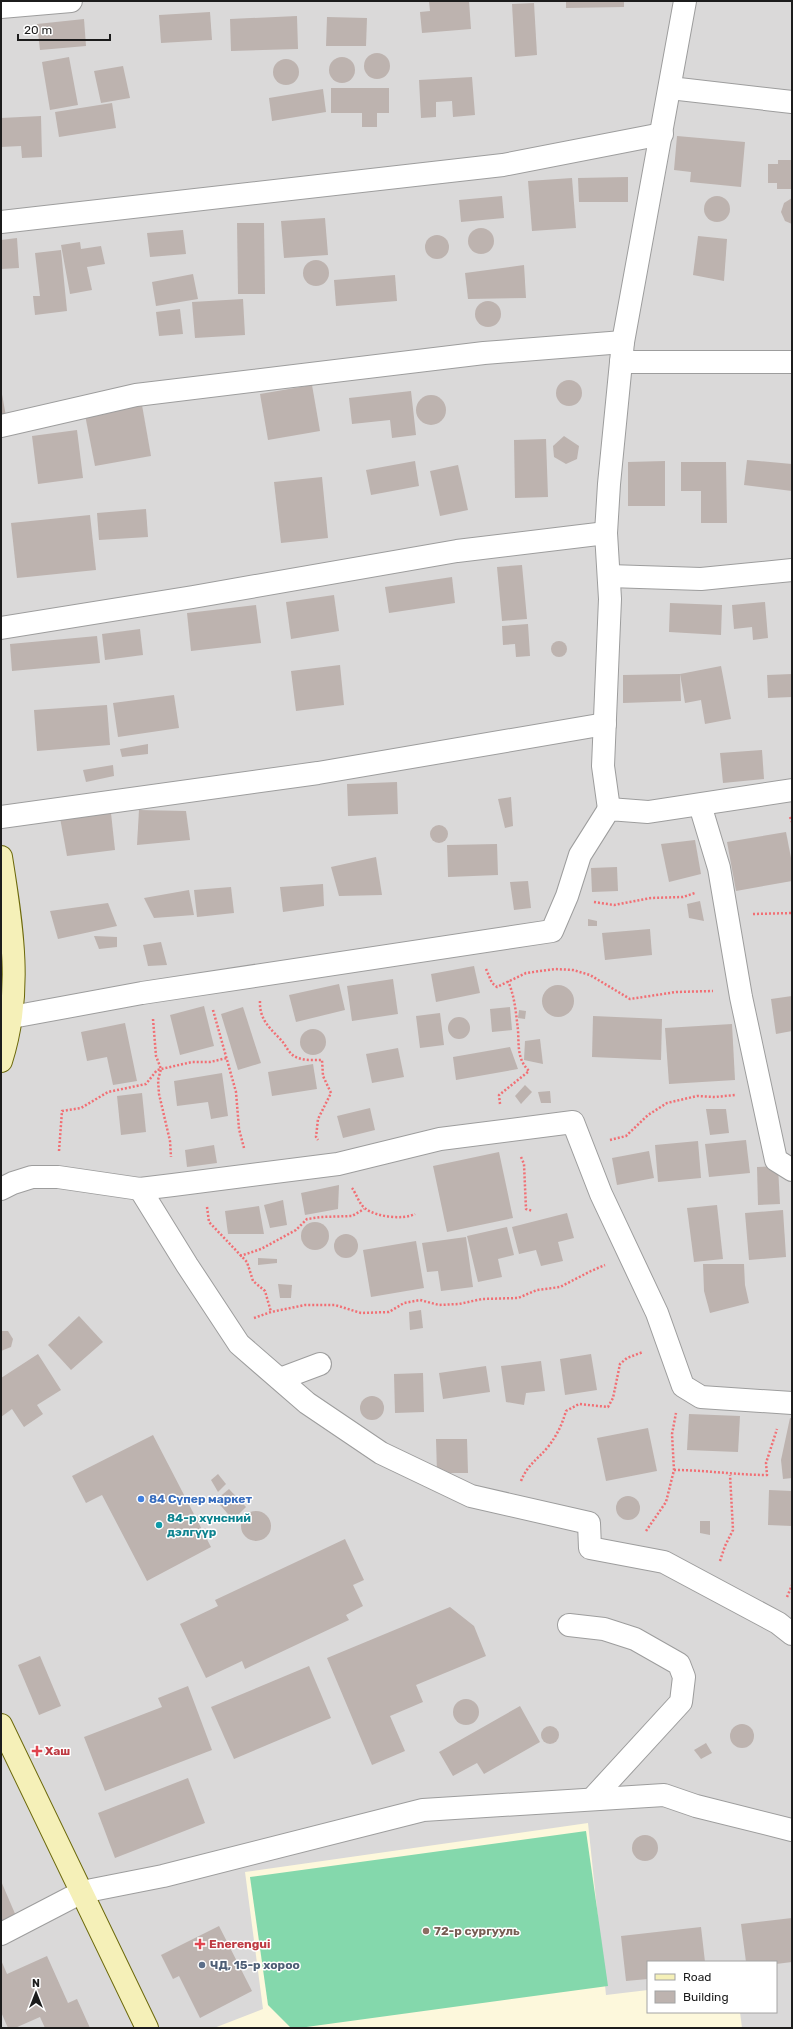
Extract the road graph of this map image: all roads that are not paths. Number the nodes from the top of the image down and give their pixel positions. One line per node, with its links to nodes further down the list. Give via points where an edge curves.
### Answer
1 (71, 1): 3 (street)
2 (686, 1): 4 (street)
3 (1, 7)
4 (670, 88): 5 (street); 6 (street)
5 (792, 102)
6 (662, 134): 7 (street, via 503,165); 8 (street)
7 (1, 222)
8 (622, 352): 9 (street); 10 (street, via 484,353 136,395); 11 (street)
9 (792, 362)
10 (1, 426)
11 (606, 534): 13 (street); 14 (street, via 457,551)
12 (792, 570): 13 (street, via 702,579)
13 (609, 576): 15 (street)
14 (1, 628)
15 (605, 724): 18 (street, via 603,766); 19 (street, via 318,773)
16 (792, 790): 17 (street)
17 (700, 805): 18 (street, via 648,812); 23 (street, via 719,868 739,987 776,1160)
18 (609, 809): 21 (street, via 580,854 567,896 552,931 142,993)
19 (1, 817)
20 (1, 857): 21 (main road, via 14,959 15,991)
21 (12, 1017): 22 (main road)
22 (1, 1061)
23 (792, 1170)
24 (1, 1189): 25 (street, via 32,1177 58,1177)
25 (140, 1189): 27 (street, via 239,1344); 28 (street, via 338,1164 440,1139 573,1122 601,1194 657,1313 683,1386 702,1397)
26 (320, 1364): 27 (street)
27 (280, 1379): 30 (street, via 307,1403 381,1453 471,1496 589,1523 590,1548 664,1562 778,1623)
28 (788, 1403)
29 (569, 1625): 33 (street, via 604,1629 635,1638 678,1664 684,1677 681,1702)
30 (792, 1634)
31 (1, 1725): 32 (main road)
32 (6, 1746): 35 (main road)
33 (592, 1799): 34 (street, via 664,1795 696,1806); 35 (street, via 424,1810 163,1876)
34 (792, 1830)
35 (82, 1892): 36 (street); 37 (main road)
36 (1, 1934)
37 (147, 2028)

